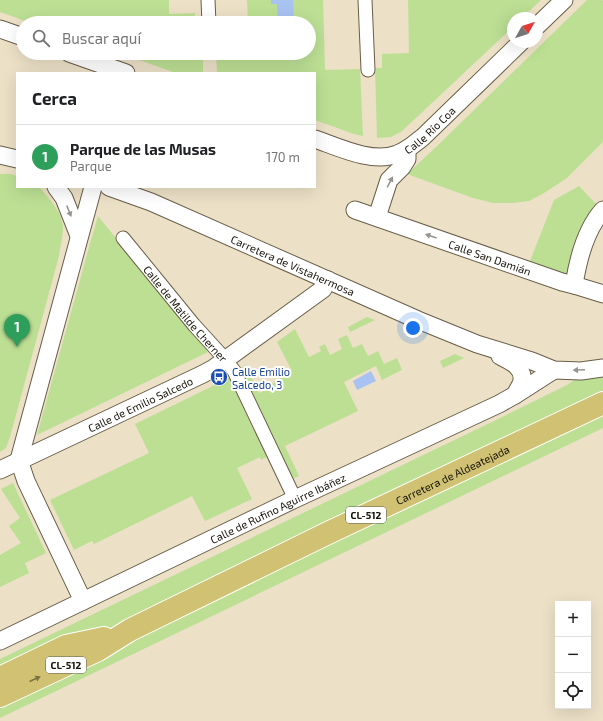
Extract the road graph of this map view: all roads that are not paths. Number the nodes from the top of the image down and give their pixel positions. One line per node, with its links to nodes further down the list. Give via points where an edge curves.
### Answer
1 (208, 0): 4 (street)
2 (365, 0): 10 (street)
3 (564, 0): 5 (street)
4 (209, 16)
5 (543, 20)
6 (0, 29): 7 (street)
7 (16, 35)
8 (515, 48): 13 (street, Calle Río Coa)
9 (89, 60): 11 (street)
10 (368, 70)
11 (123, 72)
12 (316, 139): 13 (street, Calle Río Coa, via 368,157 395,155)
13 (407, 150): 19 (street, one-way to 13, via 389,180 407,159)
14 (57, 188): 20 (street, one-way to 20, via 64,198)
15 (93, 188): 20 (street)
16 (112, 188): 22 (street, Carretera de Vistahermosa, via 151,202)
17 (355, 210): 19 (street, Calle San Damián)
18 (603, 210): 23 (street, via 596,218 581,251)
19 (377, 218): 23 (street, Calle San Damián, one-way to 19)
20 (79, 236): 31 (street)
21 (124, 238): 26 (street, Calle de Matilde Cherner, via 194,325)
22 (328, 280): 25 (street, Carretera de Vistahermosa); 26 (street, Calle de Emilio Salcedo, via 323,289)
23 (574, 285): 24 (street, Calle San Damián)
24 (603, 294)
25 (477, 344): 28 (street, Carretera de Vistahermosa); 29 (street, Carretera de Vistahermosa, via 516,365 521,372 522,381)
26 (225, 359): 31 (street, Calle de Emilio Salcedo, via 203,374); 33 (street, Calle de Matilde Cherner, via 234,371)
27 (603, 368): 28 (street, Carretera de Vistahermosa, one-way to 28, via 581,371)
28 (554, 370): 29 (street, Calle de Rufino Aguirre Ibáñez)
29 (515, 395): 33 (street, Calle de Rufino Aguirre Ibáñez)
30 (603, 403): 35 (main road, Carretera de Aldeatejada / CL-512)
31 (19, 460): 32 (street, Calle de Emilio Salcedo); 34 (street, via 26,481)
32 (0, 470)
33 (295, 499): 34 (street, Calle de Rufino Aguirre Ibáñez)
34 (83, 601): 36 (street, Calle de Rufino Aguirre Ibáñez)
35 (130, 630): 37 (main road, Carretera de Aldeatejada / CL-512, via 66,646); 38 (main road, Carretera de Aldeatejada / CL-512, one-way to 35, via 98,650)
36 (0, 641)
37 (0, 678)
38 (0, 696)

